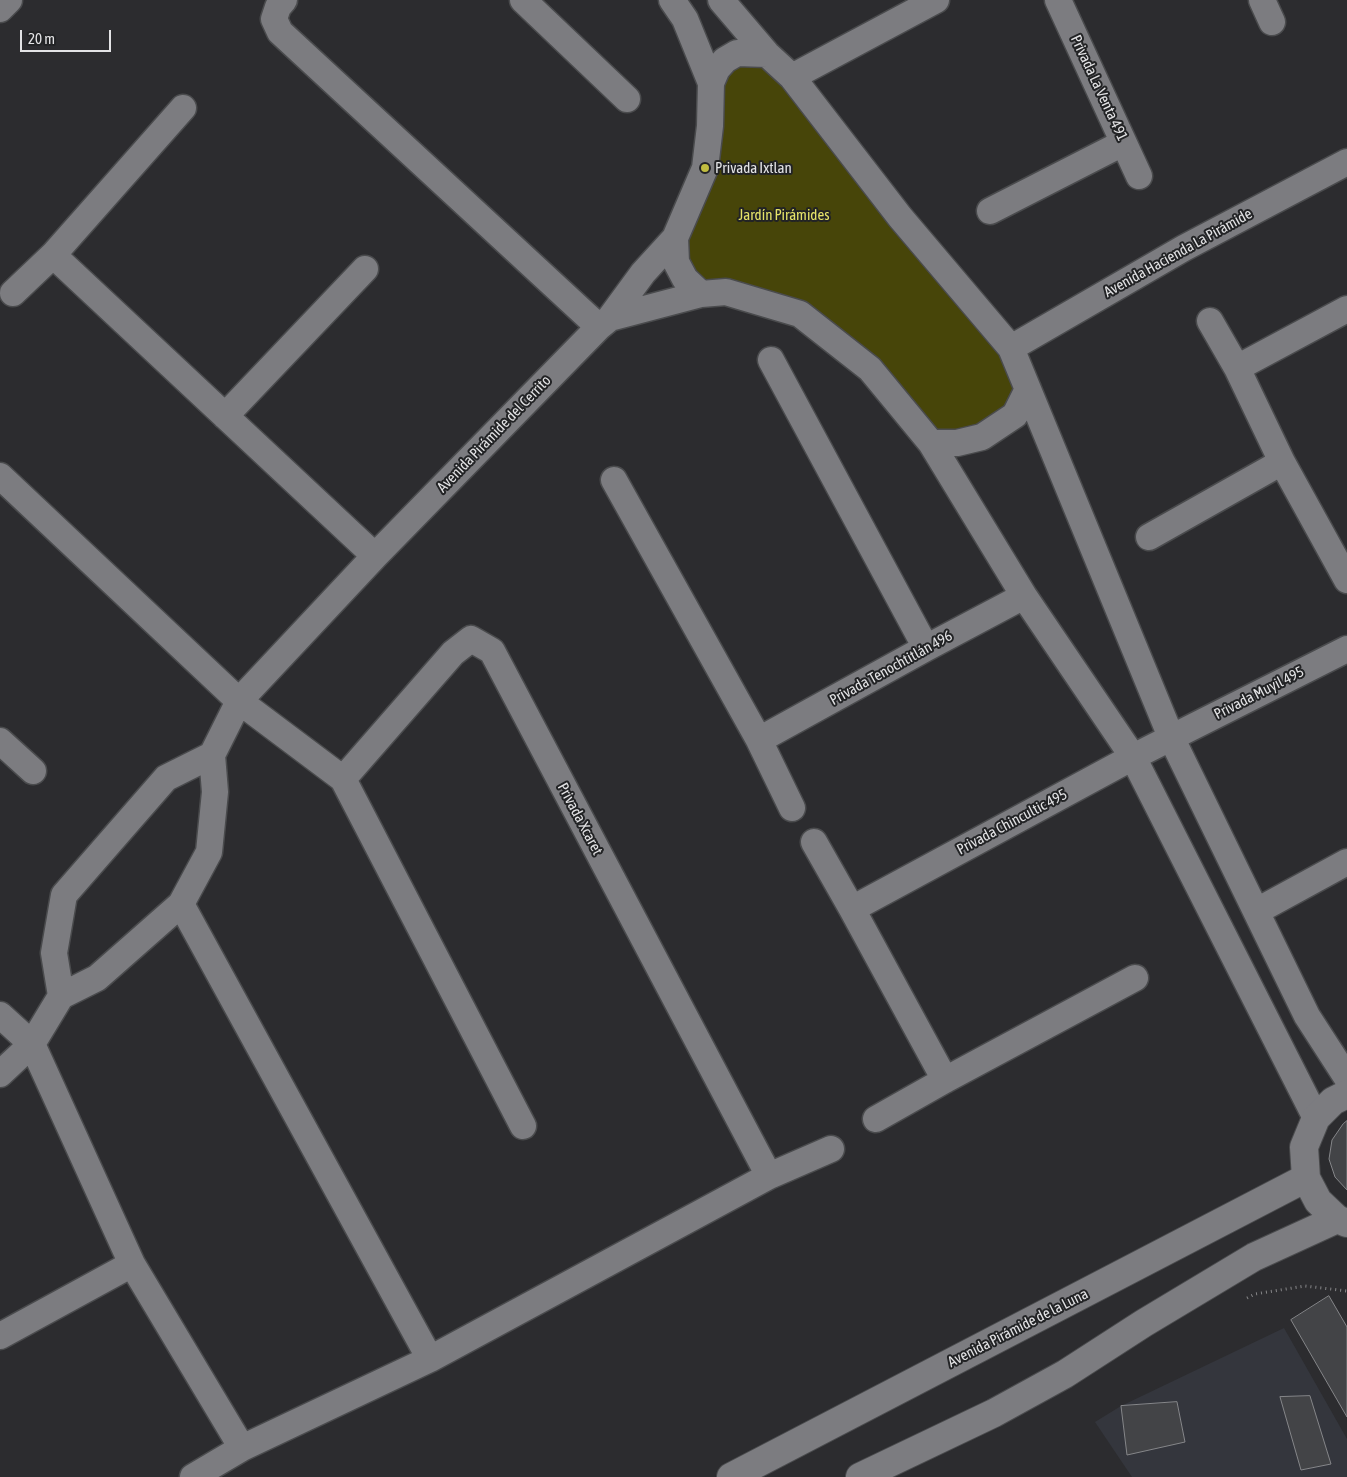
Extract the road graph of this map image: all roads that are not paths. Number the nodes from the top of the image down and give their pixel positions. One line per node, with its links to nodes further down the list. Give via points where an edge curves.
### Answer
1 (9, 0): 8 (street)
2 (284, 0): 25 (street, via 274,19 280,32)
3 (523, 0): 12 (street)
4 (672, 0): 11 (street, via 685,19)
5 (721, 0): 9 (street)
6 (936, 0): 10 (street)
7 (1058, 0): 14 (street, Privada La Venta 491)
8 (0, 8)
9 (767, 54): 10 (street); 11 (street, via 737,52 717,69)
10 (792, 77): 26 (street, via 900,217)
11 (711, 83): 18 (street, Avenida Pirámide del Cerrito, via 705,168)
12 (627, 99)
13 (183, 108): 19 (street)
14 (1124, 143): 16 (street, Privada La Venta 491); 17 (street)
15 (1347, 162): 26 (street, Avenida Hacienda La Pirámide, via 1184,248)
16 (1140, 176)
17 (990, 211)
18 (675, 238): 22 (street, via 676,262 686,279); 25 (street, Avenida Pirámide del Cerrito)
19 (53, 255): 21 (street); 30 (street)
20 (365, 269): 30 (street)
21 (13, 293)
22 (701, 294): 25 (street); 31 (street, via 726,292 800,314 870,369)
23 (1347, 309): 28 (street)
24 (1210, 321): 28 (street)
25 (604, 322): 36 (street, Avenida Pirámide del Cerrito)
26 (1011, 348): 29 (street)
27 (772, 360): 39 (street)
28 (1238, 368): 32 (street)
29 (1028, 389): 31 (street, via 1015,415 982,437 957,443); 42 (street)
30 (226, 416): 36 (street)
31 (931, 443): 38 (street)
32 (1282, 462): 35 (street); 37 (street)
33 (0, 476): 41 (street)
34 (614, 480): 43 (street)
35 (1149, 537)
36 (375, 556): 41 (street, Avenida Pirámide del Cerrito)
37 (1347, 580)
38 (1024, 596): 39 (street, Privada Tenochtitlán 496); 46 (street)
39 (926, 648): 43 (street, Privada Tenochtitlán 496)
40 (1347, 648): 42 (street, Privada Muyil 495)
41 (239, 702): 45 (street, Avenida Pirámide del Cerrito); 48 (street)
42 (1171, 738): 46 (street, Privada Chincultic 495); 54 (street)
43 (759, 740): 49 (street)
44 (0, 741): 47 (street)
45 (212, 755): 52 (street, via 215,792 209,852); 56 (street, via 166,778 64,895 54,953)
46 (1132, 757): 53 (street, Privada Chincultic 495); 63 (street)
47 (33, 771)
48 (343, 779): 65 (street); 67 (street, Privada Xcaret, via 453,653 472,639 492,650)
49 (792, 808)
50 (814, 842): 53 (street)
51 (1347, 862): 54 (street)
52 (181, 904): 56 (street, via 97,978); 72 (street)
53 (852, 908): 61 (street)
54 (1257, 911): 60 (street, via 1307,1016)
55 (1135, 978): 61 (street)
56 (61, 996): 58 (street)
57 (0, 1015): 58 (street)
58 (32, 1044): 59 (street); 70 (street)
59 (0, 1074)
60 (1347, 1078)
61 (945, 1080): 64 (street)
62 (1347, 1094): 63 (street, via 1333,1101)
63 (1316, 1118): 68 (street, via 1304,1147)
64 (876, 1119)
65 (523, 1126)
66 (831, 1149): 67 (street)
67 (768, 1176): 72 (street)
68 (1306, 1178): 69 (street, via 1318,1201); 75 (street, Avenida Pirámide de la Luna)
69 (1342, 1221): 76 (street, via 1254,1257 1065,1374 994,1413)
70 (132, 1264): 71 (street); 73 (street)
71 (0, 1336)
72 (430, 1359): 73 (street)
73 (242, 1448): 74 (street)
74 (193, 1477)
75 (731, 1477)
76 (860, 1477)

